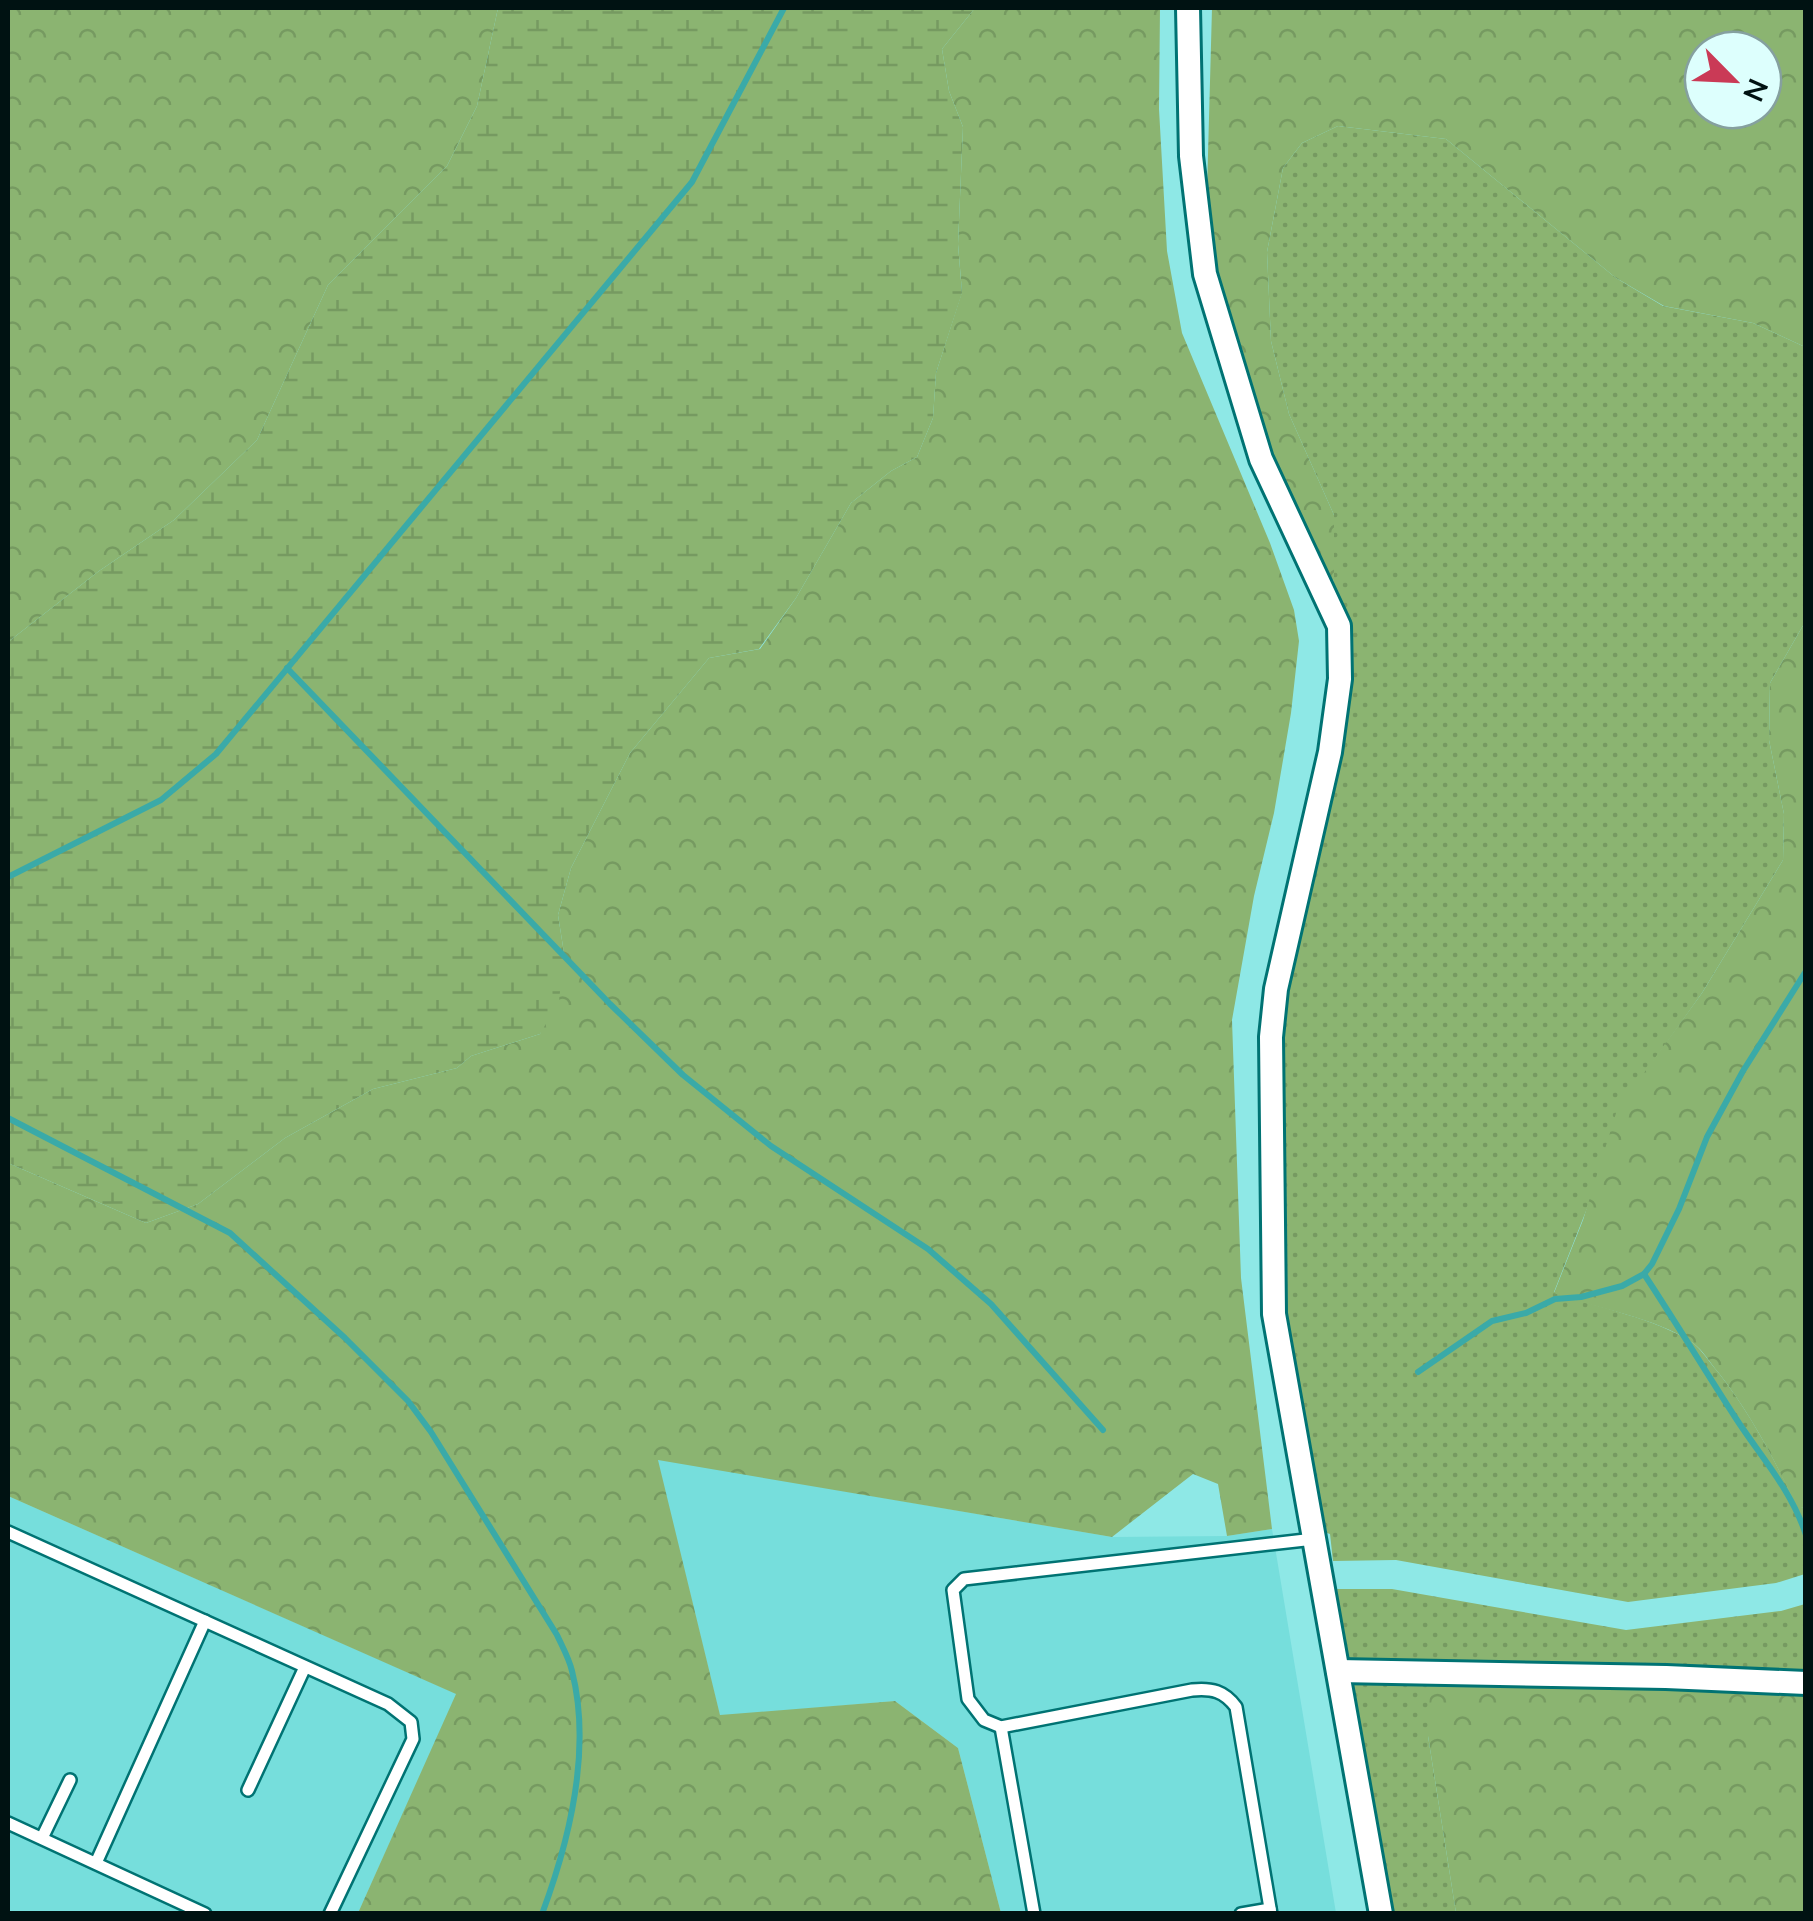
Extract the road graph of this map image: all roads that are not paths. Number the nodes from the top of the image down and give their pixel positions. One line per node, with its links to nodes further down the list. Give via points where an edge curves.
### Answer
1 (1188, 8): 3 (street, via 1191,156 1205,274 1261,459 1338,626 1334,725 1271,1037 1274,1314)
2 (8, 1532): 4 (lane)
3 (1314, 1539): 6 (street); 8 (lane, via 959,1581 953,1596 968,1699 984,1720)
4 (205, 1622): 5 (lane); 13 (lane)
5 (305, 1667): 10 (lane); 16 (lane, via 388,1704 411,1722 413,1739)
6 (1338, 1670): 7 (street); 19 (street)
7 (1806, 1683)
8 (1001, 1726): 14 (lane, via 1192,1690 1224,1694 1236,1707); 17 (lane)
9 (70, 1780): 12 (lane)
10 (248, 1790)
11 (8, 1822): 12 (lane)
12 (42, 1838): 13 (lane)
13 (96, 1863): 15 (lane)
14 (1270, 1911): 18 (lane)
15 (205, 1914)
16 (330, 1914)
17 (1034, 1914)
18 (1241, 1914)
19 (1381, 1914)

